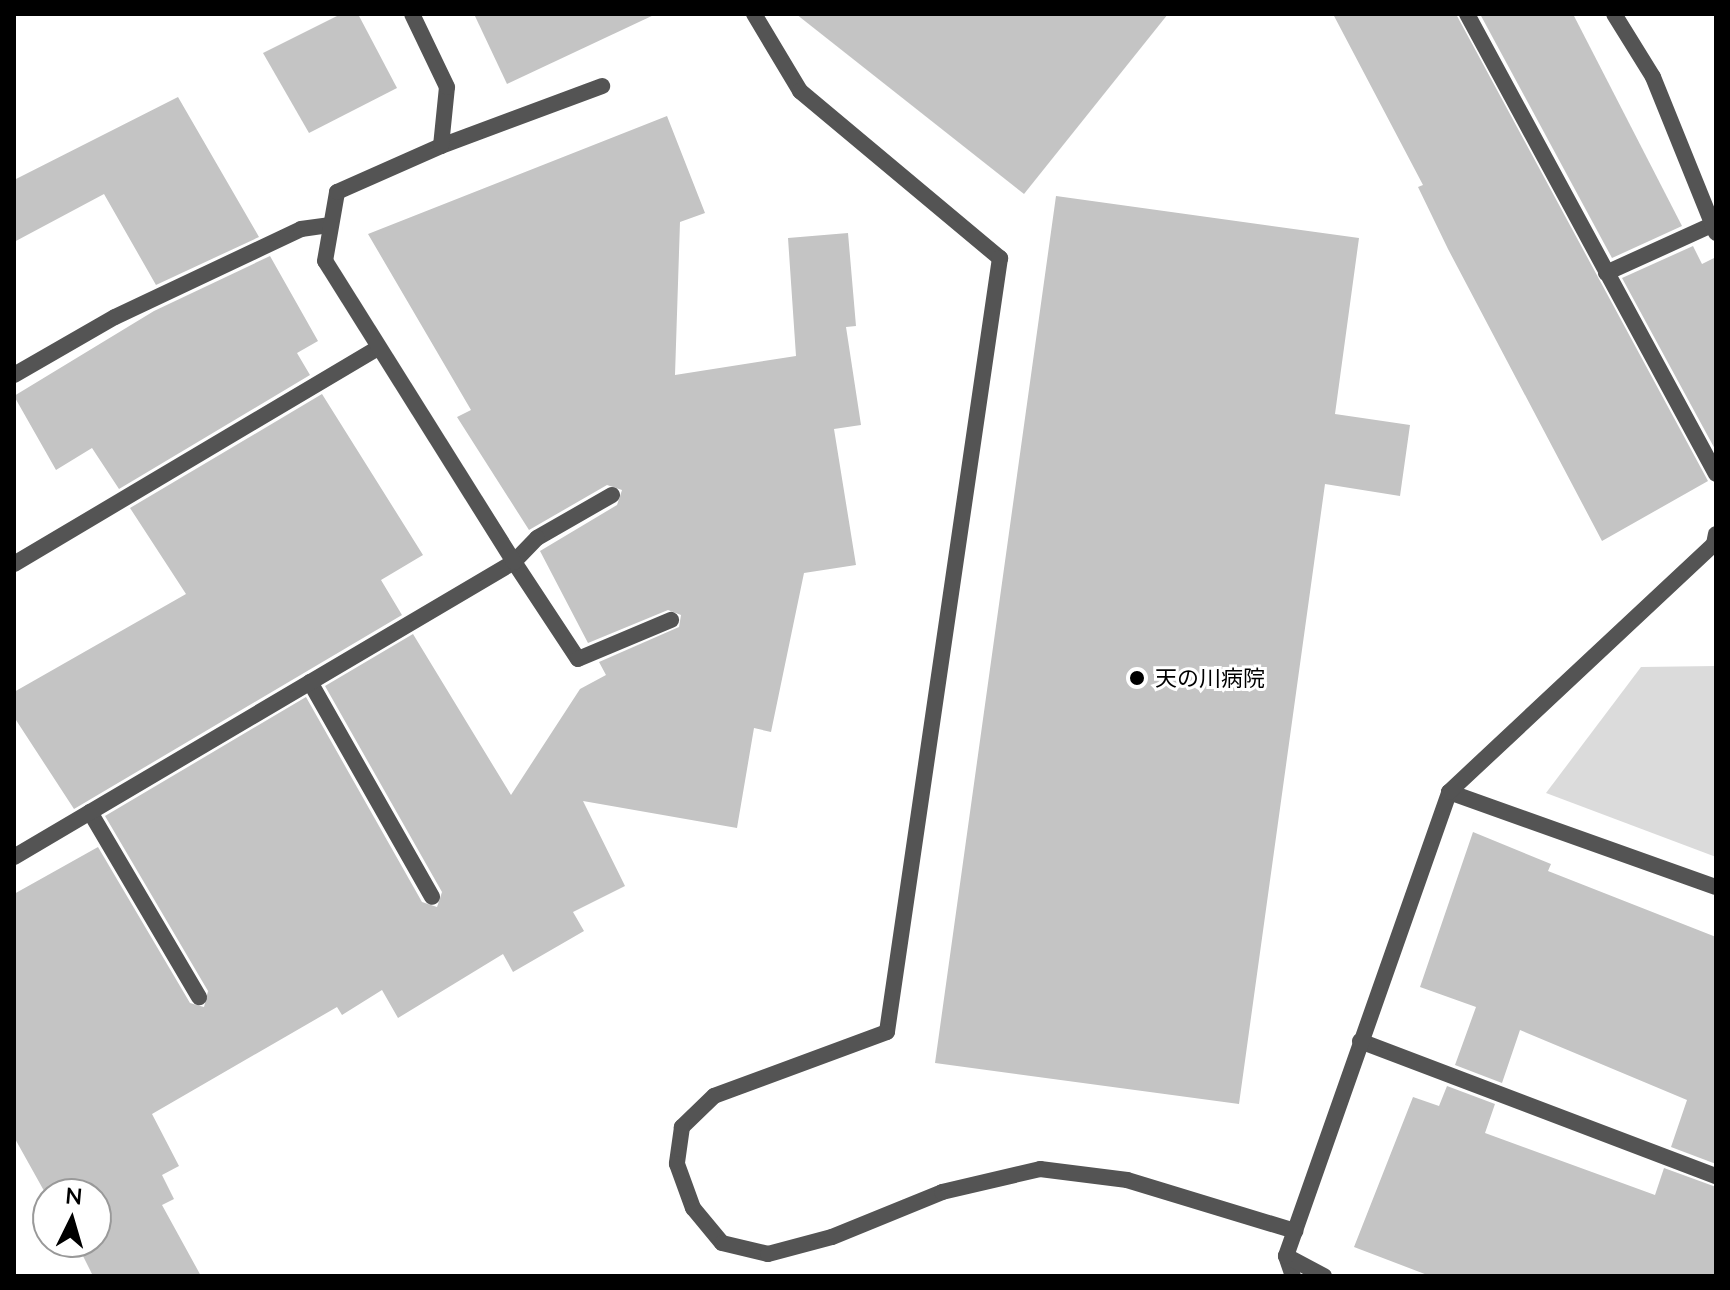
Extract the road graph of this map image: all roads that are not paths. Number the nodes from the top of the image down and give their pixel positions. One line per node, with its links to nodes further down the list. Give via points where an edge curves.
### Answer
1 (412, 14): 6 (street, via 447,87)
2 (754, 14): 27 (street, via 800,91 1000,258 887,1032 714,1096 682,1127 677,1164 693,1208 722,1243 768,1254 832,1237 942,1192 1040,1169 1127,1180)
3 (1467, 14): 9 (street)
4 (1614, 14): 8 (street, via 1653,77)
5 (602, 86): 6 (street)
6 (441, 146): 7 (street, via 337,192)
7 (331, 225): 10 (street, via 325,261); 11 (street, via 301,229 115,317)
8 (1714, 229): 9 (street)
9 (1606, 273): 12 (street)
10 (376, 349): 15 (street); 16 (street)
11 (14, 375)
12 (1716, 474)
13 (612, 495): 15 (street, via 537,538)
14 (1716, 534): 19 (street, via 1714,544)
15 (514, 562): 17 (street, via 578,659); 18 (street)
16 (14, 564)
17 (671, 620)
18 (310, 682): 20 (street); 23 (street)
19 (1449, 792): 22 (street); 25 (street)
20 (90, 812): 21 (street); 24 (street)
21 (14, 857)
22 (1716, 887)
23 (432, 897)
24 (199, 997)
25 (1360, 1041): 26 (street); 27 (street)
26 (1716, 1176)
27 (1295, 1231): 28 (street)
28 (1286, 1256): 29 (street); 30 (street)
29 (1293, 1276)
30 (1324, 1276)

